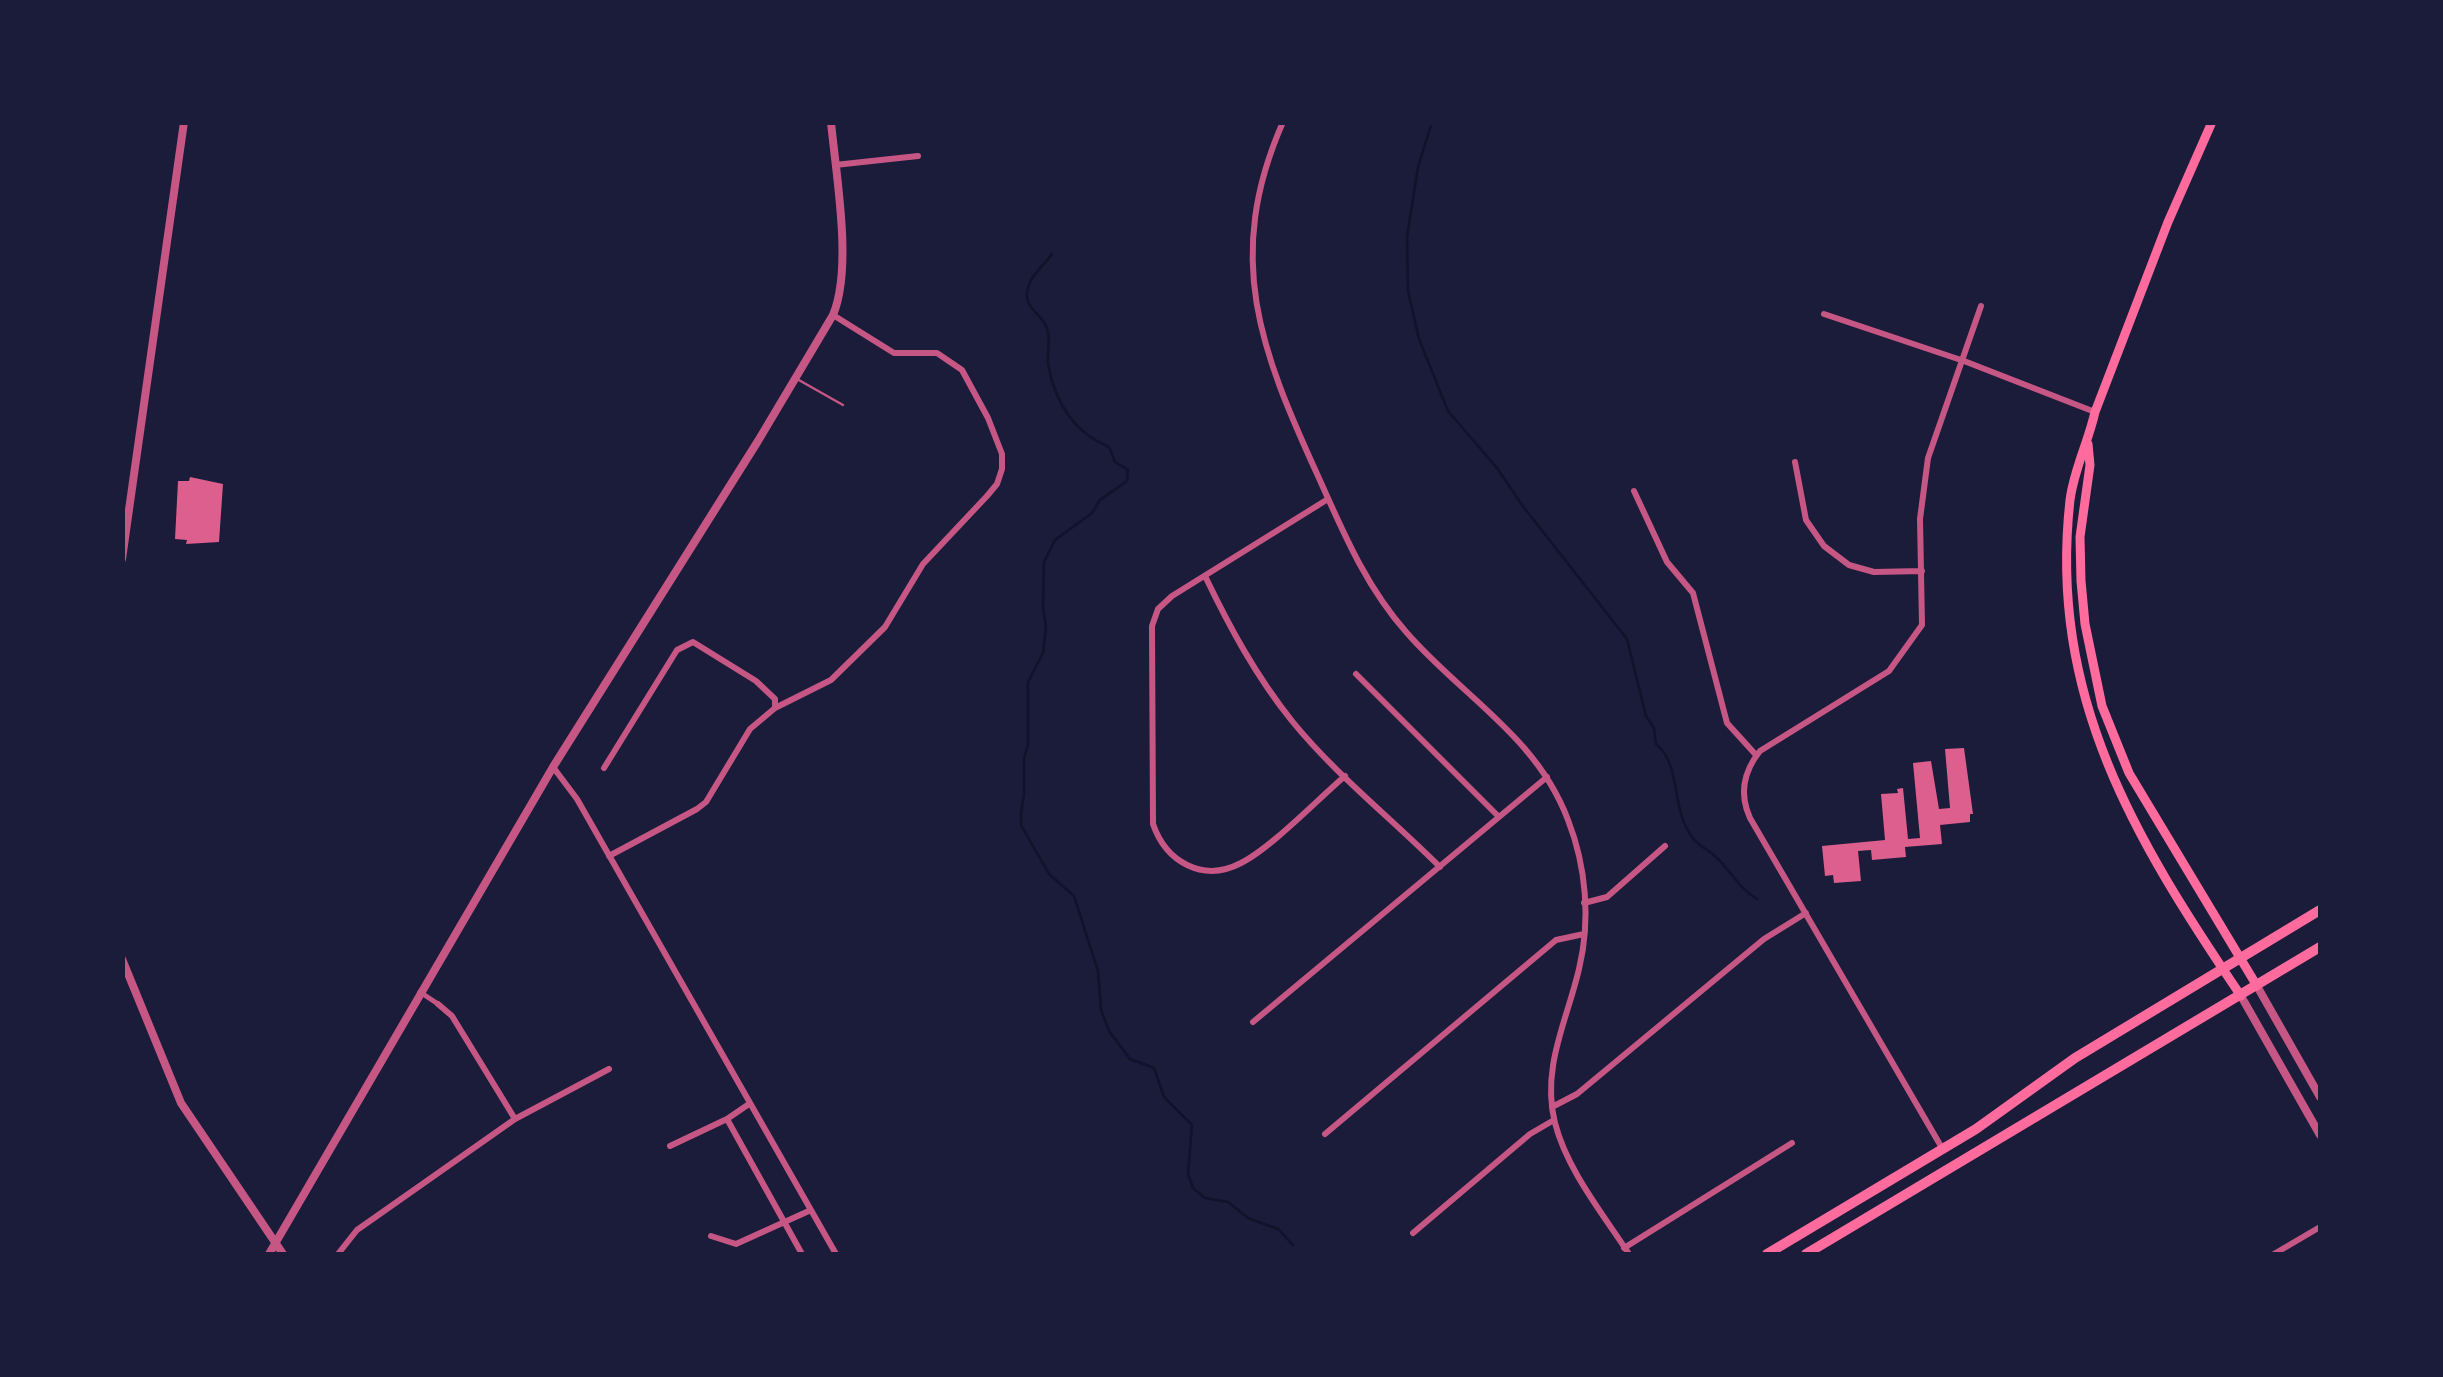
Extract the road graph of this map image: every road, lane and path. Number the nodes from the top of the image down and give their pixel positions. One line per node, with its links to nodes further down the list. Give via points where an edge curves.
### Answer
1 (184, 122): 18 (street)
2 (830, 122): 6 (street)
3 (1283, 122): 17 (street, via 1257,203 1254,295 1273,375)
4 (2212, 122): 13 (main road)
5 (918, 156): 6 (street)
6 (835, 165): 9 (street, via 842,272)
7 (1982, 306): 10 (street)
8 (1824, 314): 10 (street)
9 (833, 315): 11 (street); 22 (street, via 894,353 937,353 962,370 988,418 1002,469 997,484 923,564 885,627 858,656 831,680)
10 (1964, 360): 13 (street); 19 (street, via 1928,458)
11 (796, 378): 12 (lane); 24 (street)
12 (843, 404)
13 (2095, 412): 14 (main road)
14 (2088, 442): 37 (main road, via 2081,581 2102,706 2129,773); 39 (main road, via 2077,462 2067,545 2070,632 2082,693 2136,829)
15 (1796, 462): 19 (street, via 1806,520 1824,546 1849,566)
16 (1634, 491): 23 (street, via 1667,562 1693,594 1727,723)
17 (1328, 498): 20 (street); 27 (street, via 1391,614 1510,730)
18 (122, 559)
19 (1922, 571): 23 (street, via 1922,626 1889,670)
20 (1204, 576): 26 (street, via 1258,676); 26 (street, via 1166,600 1153,620 1151,807 1164,847 1194,868 1234,866)
21 (1356, 674): 28 (street)
22 (775, 708): 25 (street, via 775,699 756,680 692,642 684,644); 30 (street, via 750,729 706,802)
23 (1756, 755): 34 (street, via 1744,785 1746,810)
24 (552, 766): 30 (street); 41 (street)
25 (604, 768)
26 (1345, 776): 31 (street)
27 (1548, 778): 28 (street); 32 (street, via 1576,841)
28 (1500, 817): 31 (street)
29 (1665, 846): 32 (street, via 1606,897)
30 (609, 856): 47 (street)
31 (1440, 867): 44 (street)
32 (1584, 902): 35 (street)
33 (2320, 910): 37 (main road)
34 (1806, 913): 48 (street, via 1764,938 1577,1094); 56 (street)
35 (1584, 934): 48 (street, via 1552,1061); 52 (street, via 1556,940)
36 (2320, 946): 40 (main road)
37 (2242, 957): 39 (main road); 40 (main road)
38 (122, 959): 62 (street, via 181,1103)
39 (2223, 970): 42 (main road); 56 (main road, via 2075,1058)
40 (2257, 986): 42 (main road); 46 (street)
41 (420, 991): 43 (street); 62 (street)
42 (2241, 996): 53 (street); 70 (main road)
43 (438, 1004): 49 (street)
44 (1253, 1022)
45 (609, 1069): 49 (street)
46 (2320, 1098)
47 (749, 1104): 50 (street); 57 (street)
48 (1552, 1106): 51 (street)
49 (515, 1118): 66 (street, via 357,1230)
50 (727, 1119): 55 (street); 58 (street)
51 (1554, 1120): 60 (street); 63 (street)
52 (1325, 1134)
53 (2320, 1136)
54 (1792, 1143): 63 (street)
55 (670, 1146)
56 (1942, 1150): 69 (main road)
57 (811, 1210): 58 (street); 68 (street)
58 (783, 1222): 61 (street, via 736,1244); 67 (street)
59 (2320, 1227): 71 (street)
60 (1413, 1233)
61 (712, 1236)
62 (276, 1243): 64 (street); 65 (street)
63 (1626, 1251)
64 (269, 1254)
65 (283, 1254)
66 (338, 1254)
67 (802, 1254)
68 (836, 1254)
69 (1767, 1254)
70 (1806, 1254)
71 (2274, 1254)

